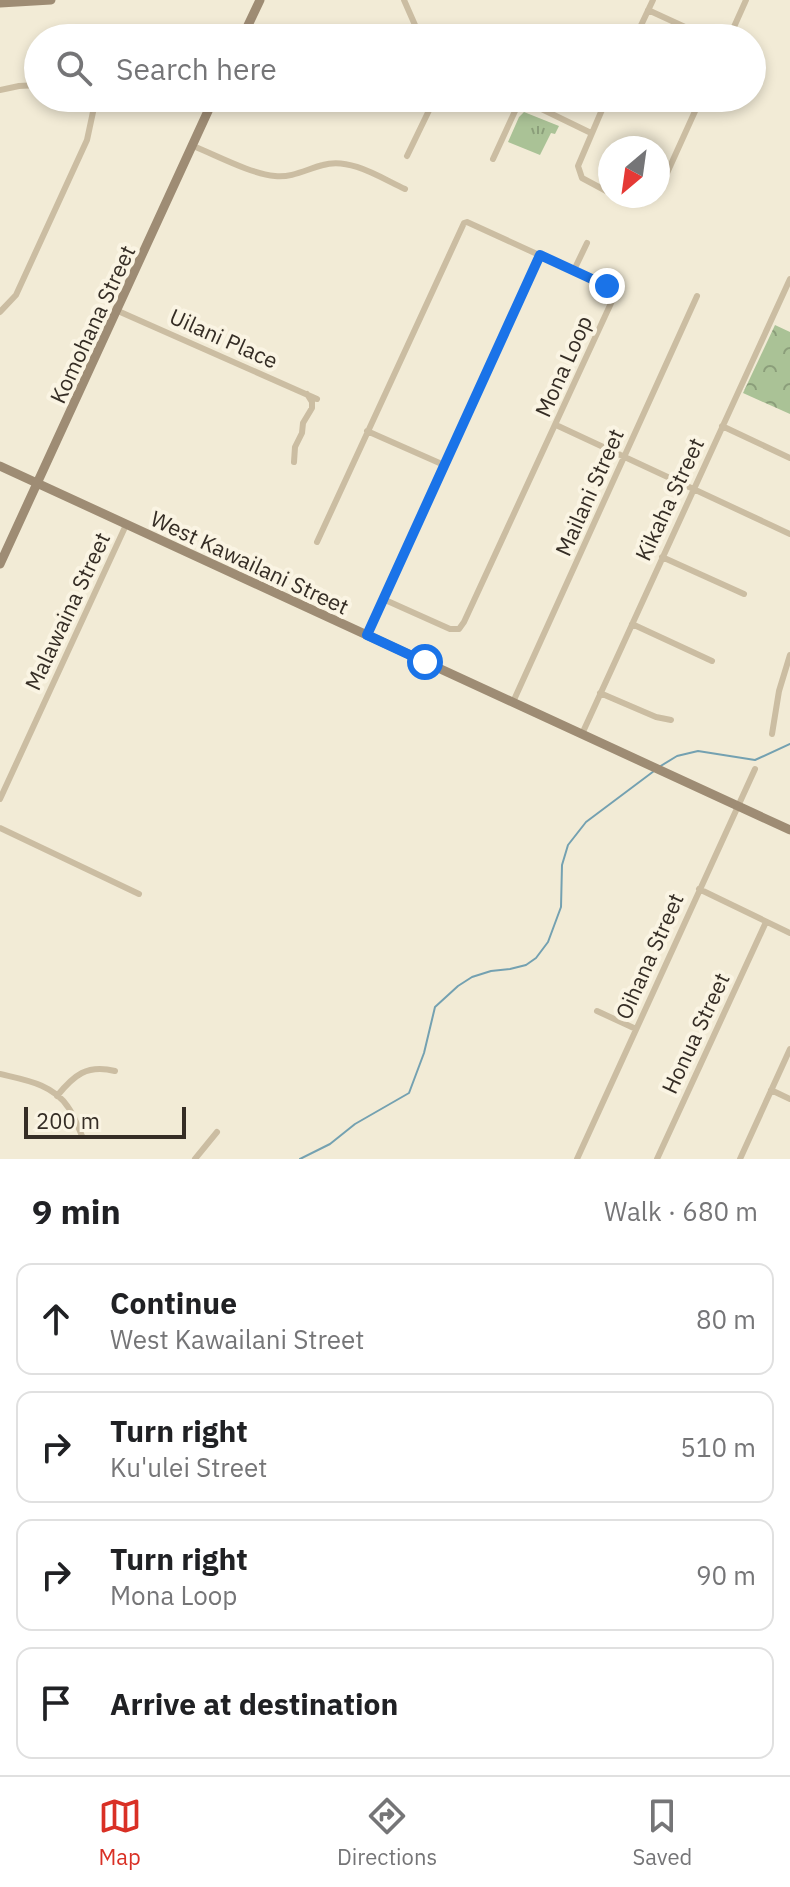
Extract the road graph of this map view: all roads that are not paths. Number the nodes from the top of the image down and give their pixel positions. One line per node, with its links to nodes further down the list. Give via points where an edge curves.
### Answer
1 (51, 0): 6 (street)
2 (260, 0): 8 (street)
3 (404, 0): 9 (street)
4 (653, 0): 7 (street)
5 (746, 0): 12 (street)
6 (0, 3)
7 (648, 10): 10 (street); 11 (street)
8 (249, 24)
9 (412, 24)
10 (642, 24)
11 (678, 24)
12 (735, 24)
13 (24, 86): 14 (street)
14 (0, 90)
15 (93, 112): 35 (street, via 87,140 16,295)
16 (208, 112): 23 (street, Komohana Street)
17 (428, 112): 24 (street)
18 (515, 112): 25 (street)
19 (549, 112): 22 (street)
20 (601, 112): 22 (street)
21 (695, 112): 26 (street)
22 (591, 133): 27 (street, via 579,173)
23 (193, 146): 28 (street, via 270,176 340,162); 34 (street, Komohana Street)
24 (407, 156)
25 (493, 159)
26 (670, 166)
27 (598, 187)
28 (405, 189)
29 (587, 243): 31 (street)
30 (540, 255): 31 (street, Mona Loop); 40 (street, Mona Loop, via 464,223); 44 (street)
31 (574, 270): 38 (street, Mona Loop, via 613,293)
32 (790, 279): 39 (street, Kikaha Street)
33 (697, 296): 41 (street, Mailani Street)
34 (118, 311): 36 (street, Uilani Place); 46 (street, Komohana Street)
35 (0, 312)
36 (307, 394): 37 (street, Uilani Place); 43 (street, via 312,408)
37 (317, 399)
38 (556, 425): 41 (street); 54 (street, Mona Loop, via 459,629)
39 (722, 426): 42 (street); 47 (street, Kikaha Street)
40 (367, 431): 44 (street); 50 (street, Mona Loop)
41 (625, 456): 47 (street); 60 (street, Mailani Street)
42 (790, 458)
43 (294, 462)
44 (444, 465): 54 (street)
45 (0, 466): 46 (street, West Kawailani Street)
46 (38, 483): 48 (street, West Kawailani Street); 52 (street, Komohana Street)
47 (693, 489): 49 (street); 51 (street, Kikaha Street)
48 (126, 525): 56 (street, West Kawailani Street); 65 (street, Malawaina Street)
49 (790, 534)
50 (317, 542)
51 (662, 557): 53 (street); 55 (street, Kikaha Street)
52 (0, 564)
53 (744, 594)
54 (383, 599): 56 (street)
55 (632, 624): 58 (street); 59 (street, Kikaha Street)
56 (367, 635): 60 (street, West Kawailani Street)
57 (790, 655): 63 (street)
58 (712, 661)
59 (600, 693): 61 (street); 62 (street, Kikaha Street)
60 (513, 702): 62 (street, West Kawailani Street)
61 (671, 720)
62 (582, 734): 66 (street, West Kawailani Street)
63 (772, 734)
64 (755, 769): 66 (street, Oihana Street)
65 (0, 799)
66 (738, 805): 68 (street, West Kawailani Street); 69 (street, Oihana Street)
67 (0, 828): 70 (street)
68 (790, 830)
69 (699, 889): 71 (street); 74 (street, Oihana Street)
70 (139, 894)
71 (766, 922): 72 (street); 85 (street, Honua Street)
72 (790, 933)
73 (597, 1011): 74 (street)
74 (636, 1029): 84 (street, Oihana Street)
75 (790, 1049): 78 (street)
76 (115, 1071): 79 (street, via 84,1071)
77 (0, 1074): 79 (street, via 40,1084)
78 (771, 1090): 80 (street); 86 (street)
79 (57, 1096): 82 (street, via 69,1107)
80 (790, 1099)
81 (217, 1132): 83 (street)
82 (82, 1136)
83 (195, 1159)
84 (577, 1159)
85 (657, 1159)
86 (740, 1159)

